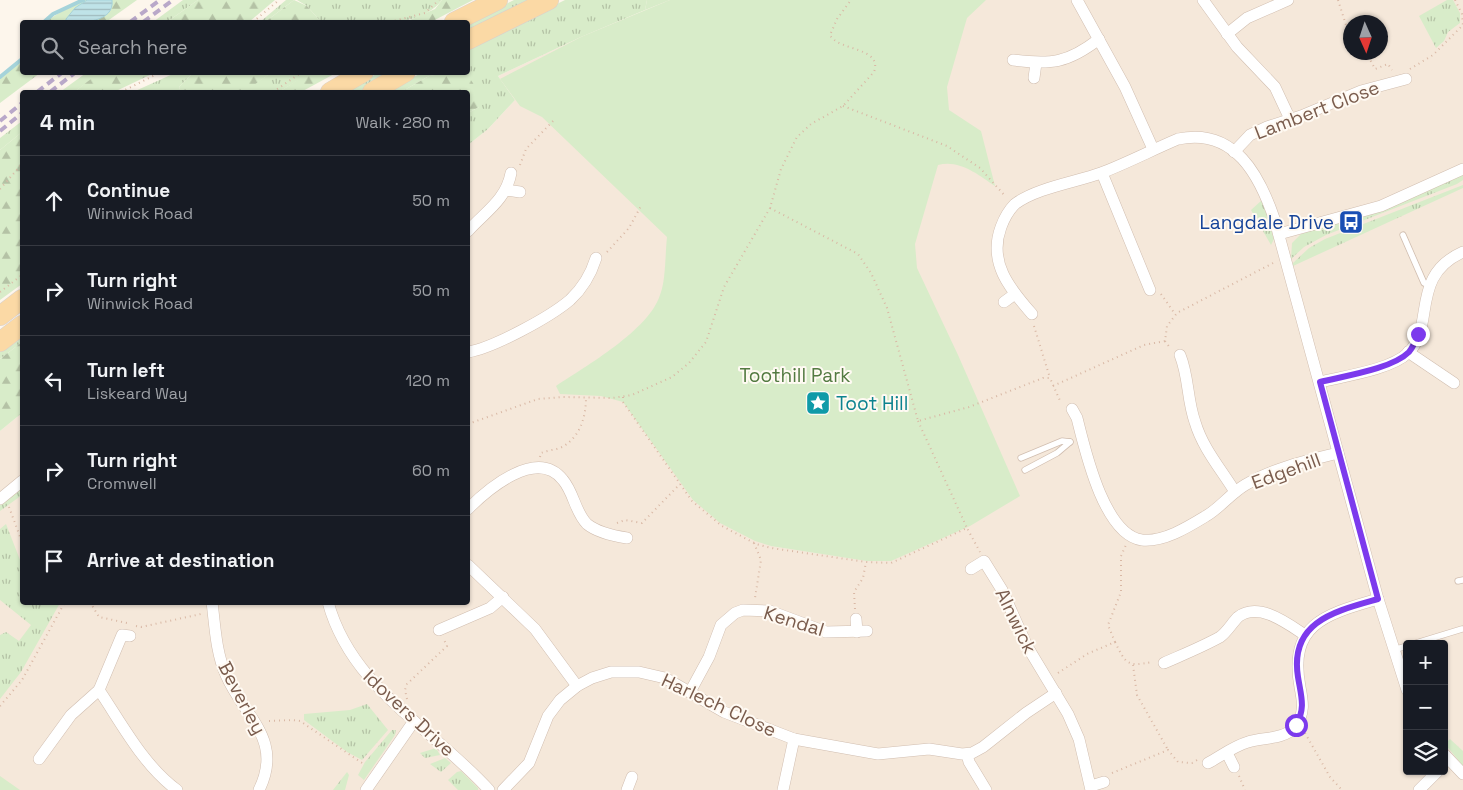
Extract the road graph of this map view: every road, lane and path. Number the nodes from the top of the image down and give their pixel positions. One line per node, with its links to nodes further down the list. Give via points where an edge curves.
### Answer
1 (279, 0): 12 (path)
2 (439, 0): 13 (path, via 425,13)
3 (498, 0): 14 (main road)
4 (549, 0): 17 (main road)
5 (851, 0): 32 (path, via 830,35 835,41 872,57 876,67)
6 (1077, 0): 18 (street)
7 (1203, 0): 16 (street)
8 (1288, 0): 16 (street, via 1247,18)
9 (1338, 0): 11 (path)
10 (1456, 0): 15 (path)
11 (1343, 16)
12 (255, 20)
13 (398, 20)
14 (458, 20)
15 (1463, 26): 27 (path)
16 (1227, 34): 33 (street, via 1275,87)
17 (470, 39)
18 (1098, 39): 21 (street, via 1067,60); 35 (street)
19 (1013, 60): 21 (street)
20 (1370, 60): 27 (path, via 1375,69 1388,64)
21 (1036, 63): 26 (street)
22 (154, 75): 28 (path)
23 (298, 75): 29 (path)
24 (359, 75): 30 (main road)
25 (401, 75): 31 (main road)
26 (1034, 78)
27 (1401, 80): 33 (street, Lambert Close, via 1361,91)
28 (125, 90)
29 (276, 90)
30 (333, 90)
31 (375, 90)
32 (843, 106): 44 (path, via 947,146 980,168); 46 (path, via 811,124 798,137 781,169)
33 (1290, 119): 36 (street, Lambert Close, via 1250,135)
34 (554, 120): 40 (path, via 526,149 518,173)
35 (1154, 149): 36 (street, via 1191,136 1212,140); 39 (street)
36 (1234, 152): 48 (street, via 1255,172)
37 (20, 166): 41 (path)
38 (1463, 169): 48 (street, via 1381,206)
39 (1102, 172): 44 (street); 55 (street)
40 (510, 173): 42 (street)
41 (0, 189)
42 (506, 190): 43 (street); 47 (street)
43 (520, 192)
44 (1016, 204): 57 (street, via 1002,222 996,247 996,259)
45 (640, 206): 51 (path, via 629,228 607,252)
46 (770, 208): 75 (path, via 724,287 701,350 672,377); 77 (path, via 858,254 887,308)
47 (470, 229)
48 (1279, 234): 52 (street)
49 (1402, 235): 54 (lane, via 1424,283)
50 (1463, 252): 54 (street, via 1443,265)
51 (596, 258): 65 (street, via 597,273 556,310 487,347)
52 (1287, 261): 61 (path, via 1276,262); 71 (street)
53 (20, 277): 56 (path)
54 (1430, 284): 66 (street, via 1418,334)
55 (1150, 290): 61 (path, via 1159,286 1161,296)
56 (0, 292)
57 (1014, 294): 59 (street); 60 (street)
58 (20, 301): 62 (main road)
59 (1004, 302)
60 (1032, 314): 69 (path)
61 (1175, 314): 73 (path, via 1167,326 1165,340 1144,345)
62 (0, 316)
63 (20, 327): 64 (main road)
64 (0, 342)
65 (470, 351)
66 (1408, 352): 71 (street, via 1383,365); 72 (street)
67 (1180, 355): 68 (street, Edgehill)
68 (1186, 376): 70 (street); 87 (street, Edgehill, via 1195,424 1207,451)
69 (1050, 378): 73 (path); 77 (path)
70 (1174, 378)
71 (1320, 382): 81 (street)
72 (1459, 384)
73 (1053, 386): 76 (path, via 1064,408)
74 (586, 397): 75 (path); 78 (path, via 547,397 527,401); 83 (path, via 582,424 563,447 541,453)
75 (622, 397): 86 (path)
76 (1072, 409): 79 (street)
77 (918, 421): 91 (path)
78 (470, 423)
79 (1082, 438): 80 (street); 93 (street, via 1096,485 1116,521)
80 (1070, 442): 82 (lane, via 1062,441); 84 (lane)
81 (1338, 453): 87 (street, Edgehill, via 1276,471); 102 (street)
82 (1021, 458)
83 (538, 468): 89 (street, via 518,471); 92 (street, via 550,470 562,479 586,523)
84 (1025, 470)
85 (20, 483): 88 (street)
86 (680, 484): 90 (path, via 642,523 626,520); 96 (path, via 692,501 709,516)
87 (1235, 492): 93 (street, Edgehill, via 1208,515 1171,535 1148,540)
88 (4, 503): 94 (path)
89 (470, 507)
90 (616, 524): 92 (street)
91 (967, 528): 97 (path); 98 (path, via 891,563)
92 (613, 536): 95 (street)
93 (1130, 537): 115 (path, via 1122,556 1121,592 1108,626)
94 (20, 538)
95 (627, 538)
96 (754, 543): 98 (path); 108 (path, via 761,560 755,591)
97 (984, 561): 100 (street); 120 (street, Alnwick)
98 (866, 562): 109 (path, via 863,578 854,592)
99 (470, 567): 101 (street)
100 (972, 569)
101 (503, 597): 111 (street, via 490,608); 122 (street, via 548,644)
102 (1378, 599): 112 (street, via 1327,616); 117 (street)
103 (63, 605): 126 (path, via 22,680)
104 (92, 605): 105 (path, via 104,619 141,627 202,615)
105 (207, 605)
106 (208, 605): 129 (street, Beverley, via 223,666 238,698)
107 (329, 605): 127 (street, Idovers Drive, via 336,627 354,660)
108 (756, 609): 109 (street, Kendal, via 826,632 862,632); 124 (street, Kendal, via 735,613 721,625 709,658)
109 (856, 619)
110 (1462, 629): 114 (lane)
111 (439, 630): 127 (path, via 447,646 407,684 405,690 409,704)
112 (1305, 635): 118 (street, via 1272,616 1261,612 1246,613 1221,636); 130 (street, via 1298,659 1303,707)
113 (130, 636): 123 (street, via 122,635)
114 (1426, 640)
115 (1115, 642): 119 (path, via 1125,661); 120 (path, via 1075,661)
116 (1403, 647): 117 (lane)
117 (1393, 650): 121 (street)
118 (1164, 663): 119 (path, via 1156,660)
119 (1133, 665): 132 (path, via 1137,695)
120 (1048, 681): 125 (street, Alnwick)
121 (1405, 685)
122 (576, 686): 124 (street, Harlech Close, via 602,674 630,671 665,678); 150 (street, Harlech Close, via 553,708 529,763)
123 (99, 690): 135 (street, via 71,715); 144 (street)
124 (690, 692): 131 (street, Harlech Close, via 738,719)
125 (1056, 693): 134 (street, via 983,747); 145 (street, Alnwick, via 1074,726)
126 (0, 706)
127 (404, 712): 128 (street, Idovers Drive)
128 (414, 721): 148 (street); 149 (street, Idovers Drive, via 449,749)
129 (256, 723): 137 (path, via 300,721); 147 (street, Beverley, via 263,736 267,756 266,773)
130 (1297, 724): 133 (street, via 1285,734 1249,742); 155 (path, via 1313,744 1330,777)
131 (794, 739): 134 (street, Harlech Close, via 878,754 929,749); 152 (street)
132 (1168, 750): 136 (path, via 1178,762 1201,758); 143 (path, via 1108,775)
133 (1227, 753): 136 (street); 139 (street)
134 (967, 754): 153 (street)
135 (39, 759)
136 (1208, 762)
137 (362, 763)
138 (1448, 763): 140 (street)
139 (1234, 767): 154 (path)
140 (1463, 774)
141 (1434, 775): 156 (street)
142 (632, 777): 151 (street)
143 (1104, 782): 145 (street, Alnwick)
144 (164, 786): 146 (street)
145 (1091, 788)
146 (177, 790)
147 (259, 790)
148 (366, 790)
149 (489, 790)
150 (503, 790)
151 (627, 790)
152 (783, 790)
153 (986, 790)
154 (1245, 790)
155 (1342, 790)
156 (1419, 790)

